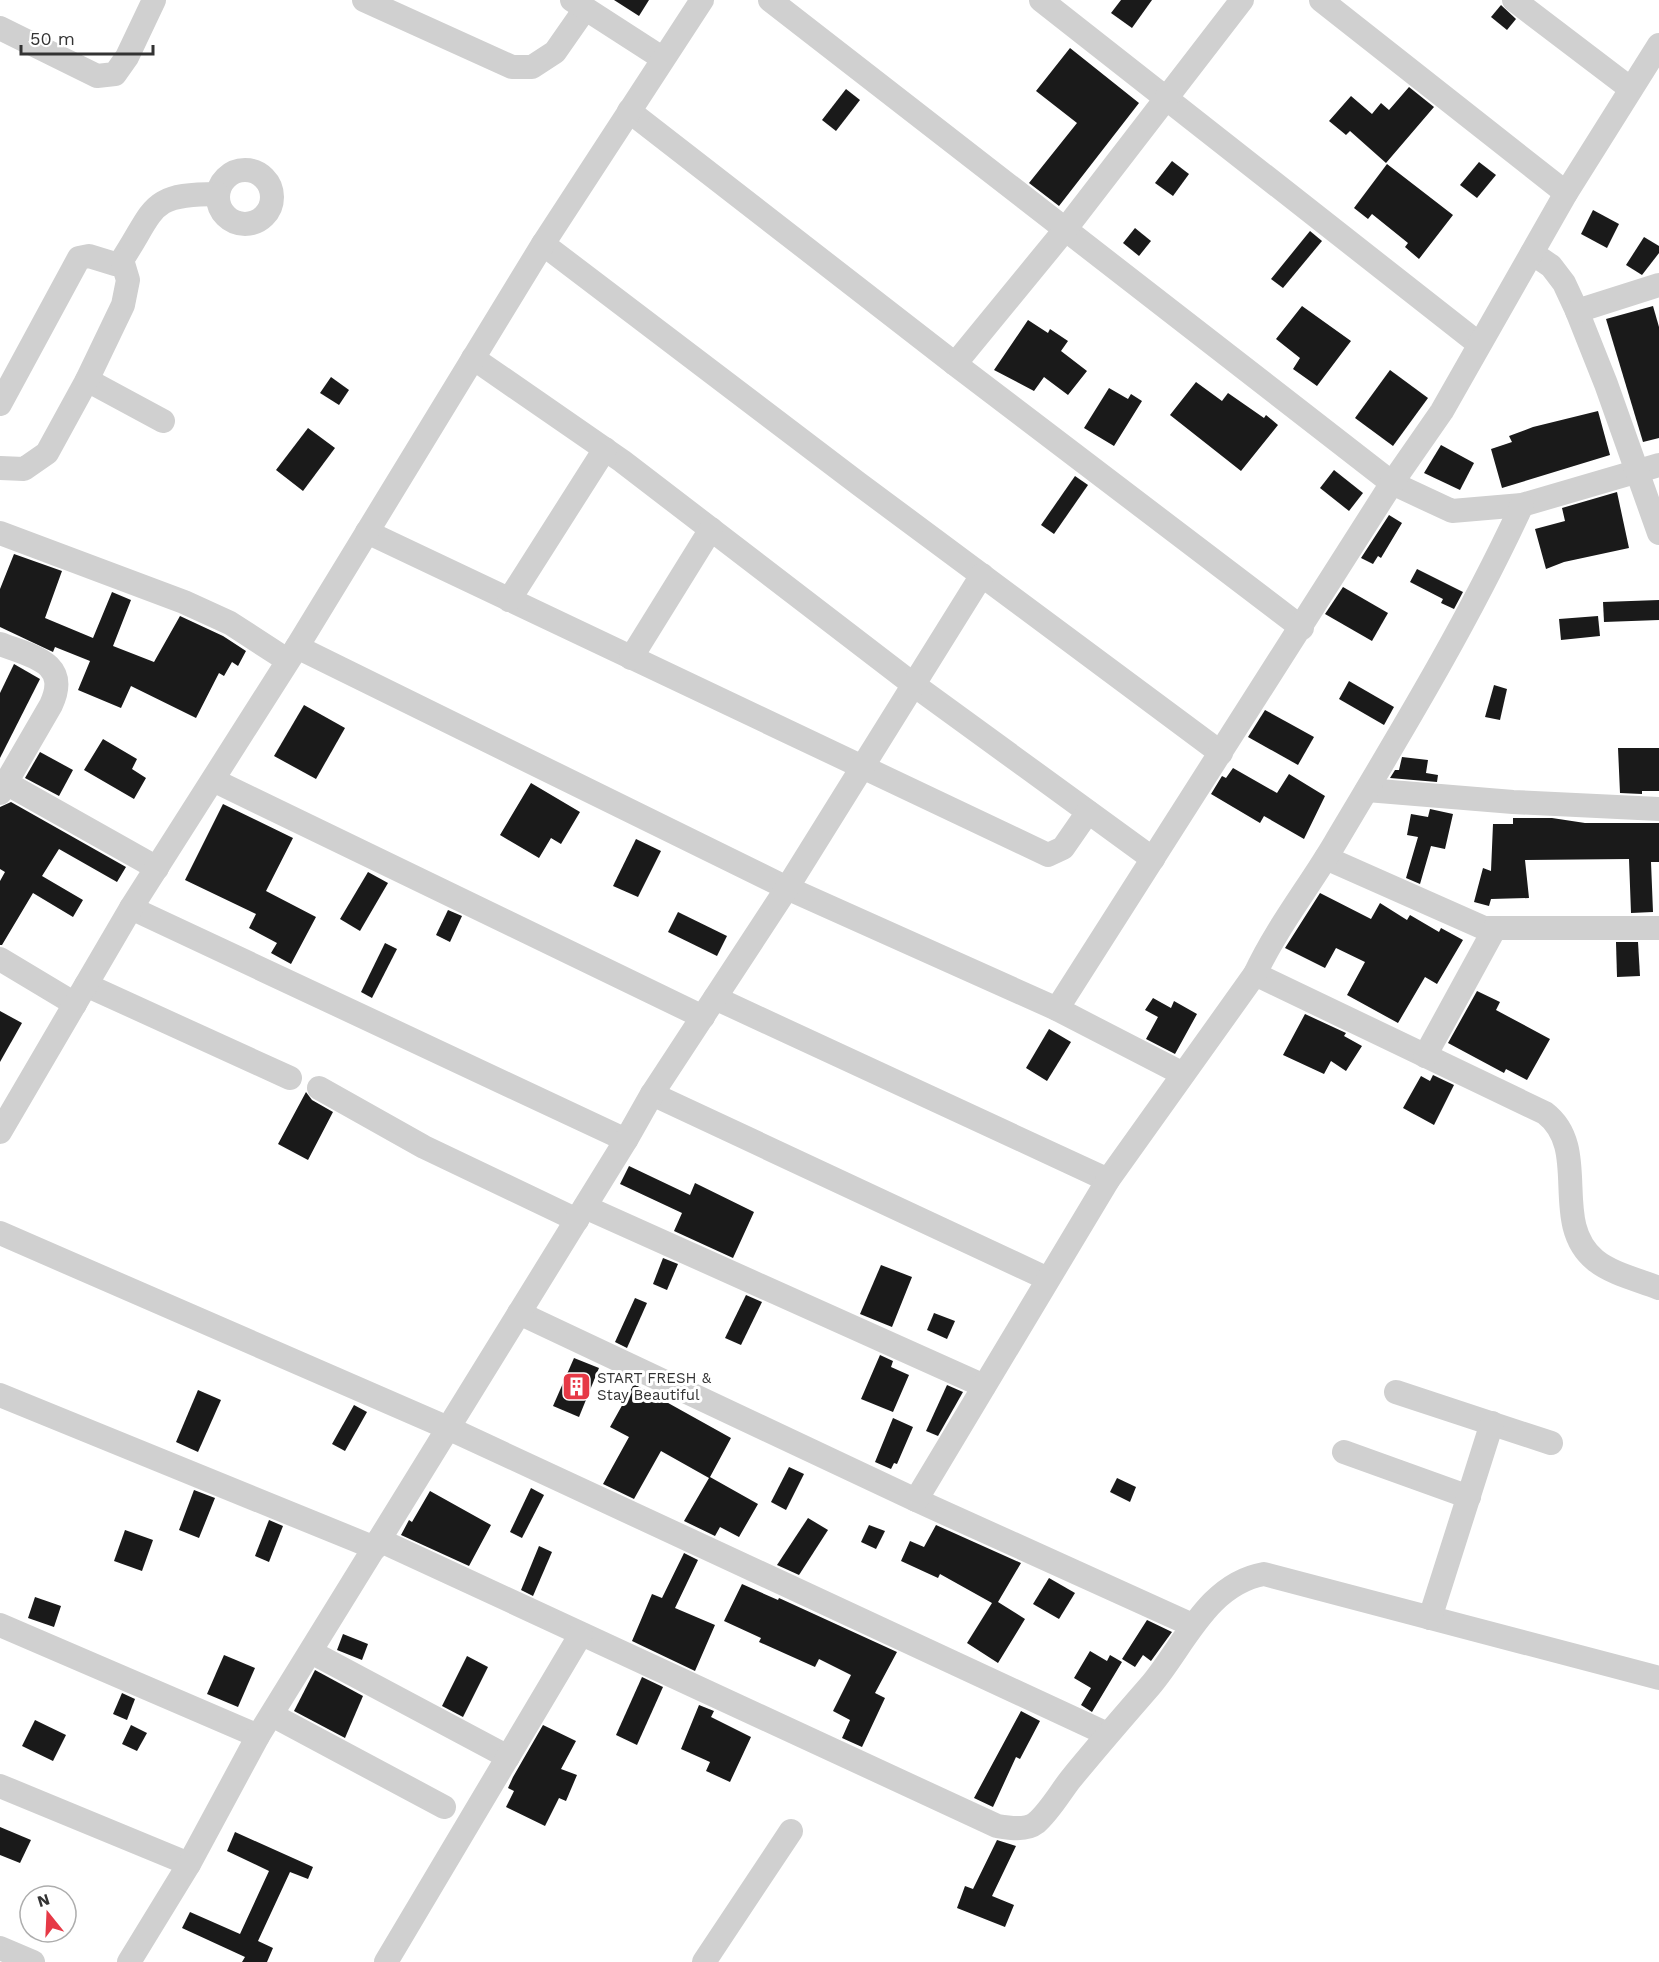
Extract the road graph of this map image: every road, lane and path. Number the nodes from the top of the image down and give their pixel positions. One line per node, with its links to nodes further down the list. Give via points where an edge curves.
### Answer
1 (154, 0): 10 (street, via 115,74 97,76)
2 (364, 0): 9 (street, via 513,67 532,67 555,52)
3 (702, 0): 12 (street)
4 (770, 0): 18 (street)
5 (1041, 0): 14 (street)
6 (1242, 0): 14 (street)
7 (1321, 0): 16 (street)
8 (1514, 0): 13 (street)
9 (579, 4): 12 (street)
10 (0, 28)
11 (1659, 45): 13 (street)
12 (662, 58): 15 (street)
13 (1631, 89): 16 (street)
14 (1166, 100): 18 (street); 24 (street)
15 (629, 111): 19 (street); 26 (street)
16 (1566, 193): 20 (street)
17 (217, 194): 21 (street, via 171,197 153,207)
18 (1064, 231): 26 (street); 33 (street)
19 (543, 244): 25 (street); 39 (street)
20 (1532, 253): 23 (street, via 1551,266); 24 (street)
21 (122, 260): 27 (street, via 128,280 123,305); 28 (street, via 115,264 89,256 79,258)
22 (1659, 285): 23 (street)
23 (1577, 311): 32 (street)
24 (1479, 345): 33 (street, via 1442,411)
25 (473, 358): 30 (street); 36 (street)
26 (955, 364): 41 (street)
27 (87, 380): 29 (street); 31 (street, via 47,453 24,469)
28 (0, 404)
29 (163, 422)
30 (605, 449): 35 (street); 40 (street)
31 (0, 468)
32 (1648, 468): 34 (street); 37 (street)
33 (1392, 483): 34 (street, via 1452,511); 41 (street)
34 (1522, 505): 50 (street, via 1490,574)
35 (711, 529): 44 (street); 45 (street)
36 (367, 532): 40 (street); 43 (street)
37 (1659, 533)
38 (0, 534): 43 (street, via 183,602)
39 (982, 575): 45 (street); 46 (street)
40 (509, 600): 44 (street)
41 (1302, 628): 46 (street)
42 (0, 644): 49 (street, via 44,662 57,681 51,705)
43 (292, 654): 48 (street); 56 (street)
44 (631, 658): 47 (street)
45 (914, 685): 47 (street); 52 (street)
46 (1221, 753): 54 (street)
47 (864, 765): 52 (street, via 1048,855 1063,849); 56 (street)
48 (213, 780): 55 (street); 63 (street)
49 (3, 788): 55 (street)
50 (1367, 790): 51 (street); 53 (street)
51 (1659, 809)
52 (1088, 812): 54 (street)
53 (1326, 858): 58 (street, via 1484,928); 61 (street, via 1268,947)
54 (1153, 859): 64 (street)
55 (157, 868): 57 (street)
56 (787, 888): 63 (street); 64 (street)
57 (131, 909): 62 (street); 71 (street)
58 (1495, 928): 59 (street); 65 (street)
59 (1659, 928)
60 (0, 959): 62 (street)
61 (1255, 974): 65 (street); 66 (street)
62 (81, 995): 67 (street); 70 (street)
63 (709, 1007): 69 (street); 72 (street)
64 (1057, 1009): 66 (street)
65 (1425, 1056): 76 (street, via 1509,1094 1556,1121 1568,1149 1571,1215 1583,1249 1597,1262)
66 (1183, 1074): 72 (street)
67 (291, 1078)
68 (319, 1088): 73 (street, via 424,1148)
69 (652, 1094): 71 (street); 75 (street)
70 (0, 1132)
71 (626, 1140): 73 (street)
72 (1108, 1180): 75 (street)
73 (581, 1214): 77 (street); 78 (street)
74 (0, 1233): 82 (street)
75 (1048, 1279): 78 (street)
76 (1659, 1288)
77 (519, 1314): 82 (street); 86 (street)
78 (984, 1386): 86 (street)
79 (1396, 1392): 81 (street)
80 (0, 1395): 87 (street)
81 (1492, 1423): 83 (street); 85 (street)
82 (448, 1428): 87 (street); 95 (street)
83 (1551, 1443)
84 (1344, 1452): 85 (street)
85 (1468, 1497): 88 (street)
86 (916, 1500): 89 (street)
87 (377, 1544): 91 (street); 92 (street)
88 (1430, 1618): 89 (street, via 1264,1575 1248,1577 1229,1588); 93 (street)
89 (1192, 1624): 95 (street, via 1152,1684)
90 (0, 1625): 96 (street)
91 (581, 1634): 95 (street, via 997,1826 1014,1829 1035,1824); 97 (street)
92 (311, 1653): 94 (street); 97 (street)
93 (1659, 1678)
94 (272, 1715): 96 (street); 99 (street)
95 (1107, 1734)
96 (258, 1736): 101 (street)
97 (508, 1757): 105 (street)
98 (0, 1786): 101 (street)
99 (444, 1807)
100 (791, 1831): 106 (street)
101 (189, 1864): 104 (street)
102 (0, 1948): 103 (street)
103 (33, 1962)
104 (129, 1962)
105 (386, 1962)
106 (704, 1962)

